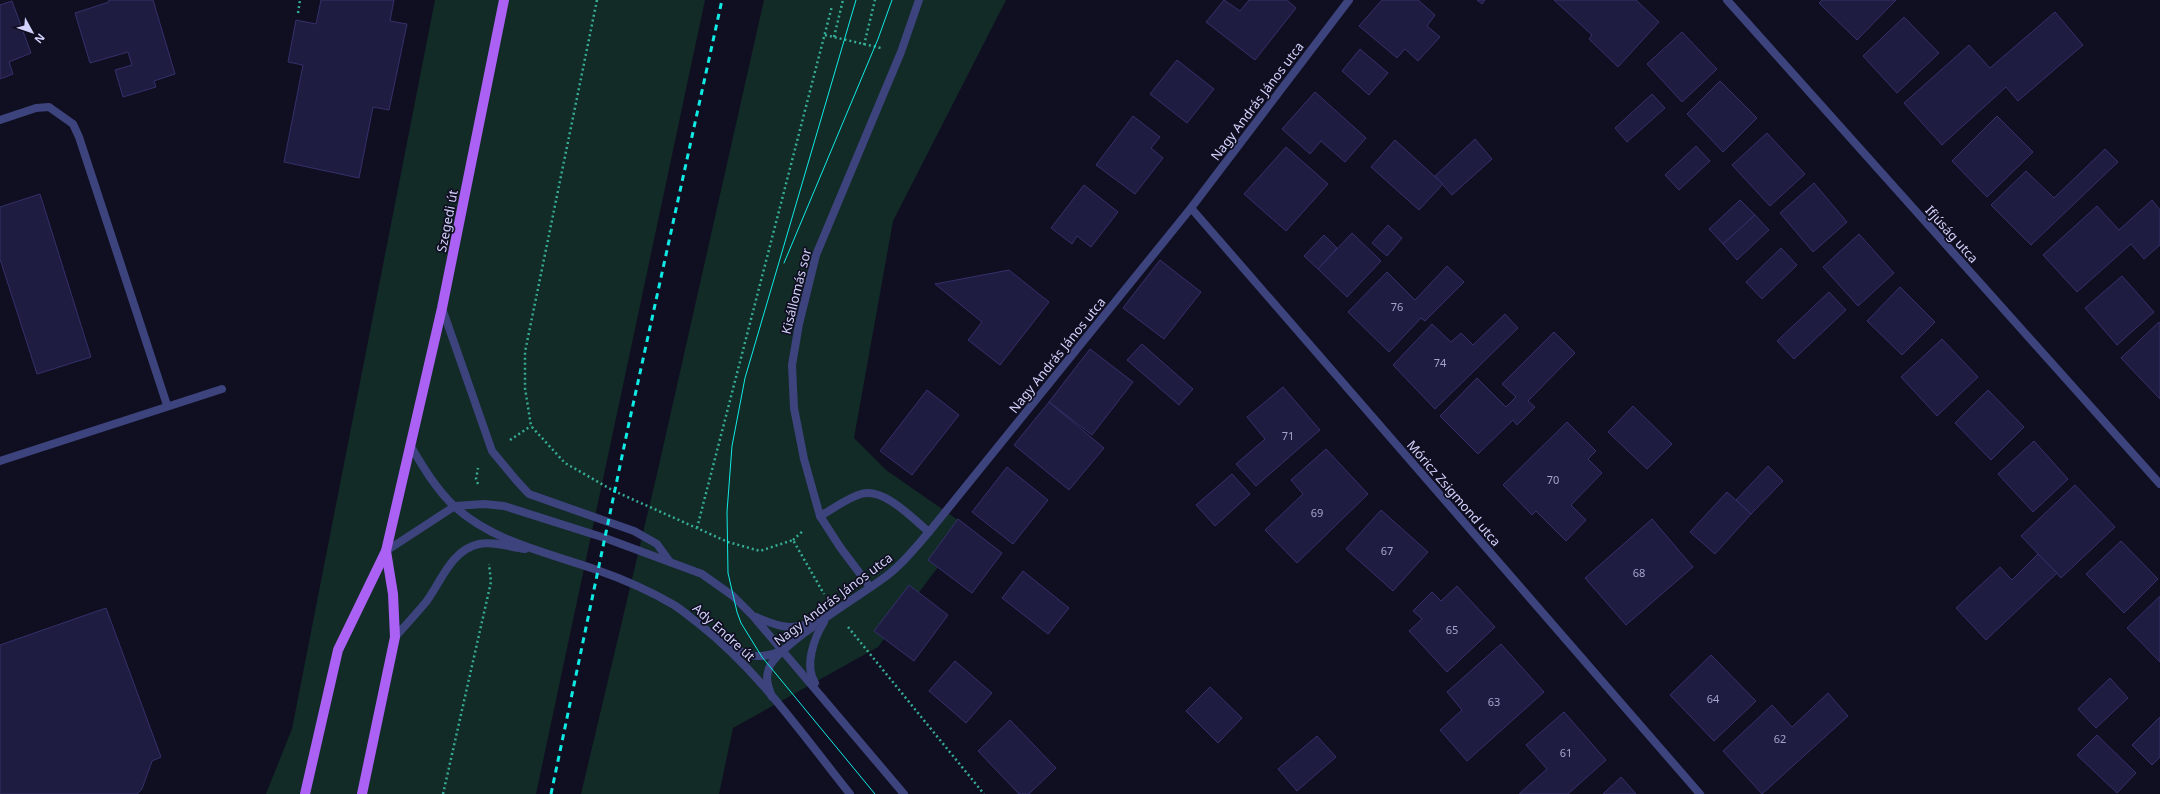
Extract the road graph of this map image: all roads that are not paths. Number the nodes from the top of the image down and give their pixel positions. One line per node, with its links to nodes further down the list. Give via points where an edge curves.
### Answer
1 (504, 0): 7 (main road, Szegedi út)
2 (919, 0): 14 (street, Kisállomás sor, via 901,52 816,255 799,324 792,365 794,408 804,459)
3 (1349, 0): 6 (street, Nagy András János utca)
4 (1727, 0): 12 (street, Ifjúság utca)
5 (0, 120): 9 (street, via 36,108 50,107 73,124 80,137)
6 (1191, 208): 15 (street, Nagy András János utca); 31 (street, Móricz Zsigmond utca)
7 (442, 308): 10 (main road, Szegedi út); 18 (street, via 492,451 516,480 529,494 634,531 657,544)
8 (222, 388): 9 (street)
9 (167, 405): 11 (street)
10 (410, 446): 13 (street, via 431,480); 17 (main road, Szegedi út)
11 (0, 461)
12 (2160, 484)
13 (455, 506): 16 (street, via 485,528); 17 (street); 18 (street, via 504,506)
14 (820, 516): 15 (street, via 862,493 875,494 898,505); 19 (street, Kisállomás sor)
15 (929, 532): 19 (street, Nagy András János utca, via 904,560)
16 (535, 550): 20 (street, Ady Endre út, via 598,570); 23 (street, via 487,543 465,551 450,563 426,601)
17 (386, 551): 23 (main road, via 393,594); 27 (main road, via 338,650)
18 (670, 562): 22 (street, via 702,574 733,596)
19 (870, 587): 21 (street, Nagy András János utca)
20 (675, 605): 24 (street, via 709,626 737,650 747,655 768,657); 25 (street, Ady Endre út, via 734,654)
21 (832, 614): 22 (street, via 793,628 777,626); 24 (street, Nagy András János utca); 26 (street, via 820,629 813,644 811,662 811,677)
22 (753, 616): 24 (street)
23 (395, 637): 28 (main road)
24 (784, 650): 25 (street, Nagy András János utca, via 770,666 766,679); 26 (street)
25 (772, 697): 29 (street, Ady Endre út)
26 (831, 707): 30 (street)
27 (305, 794)
28 (362, 794)
29 (850, 794)
30 (904, 794)
31 (1700, 794)

